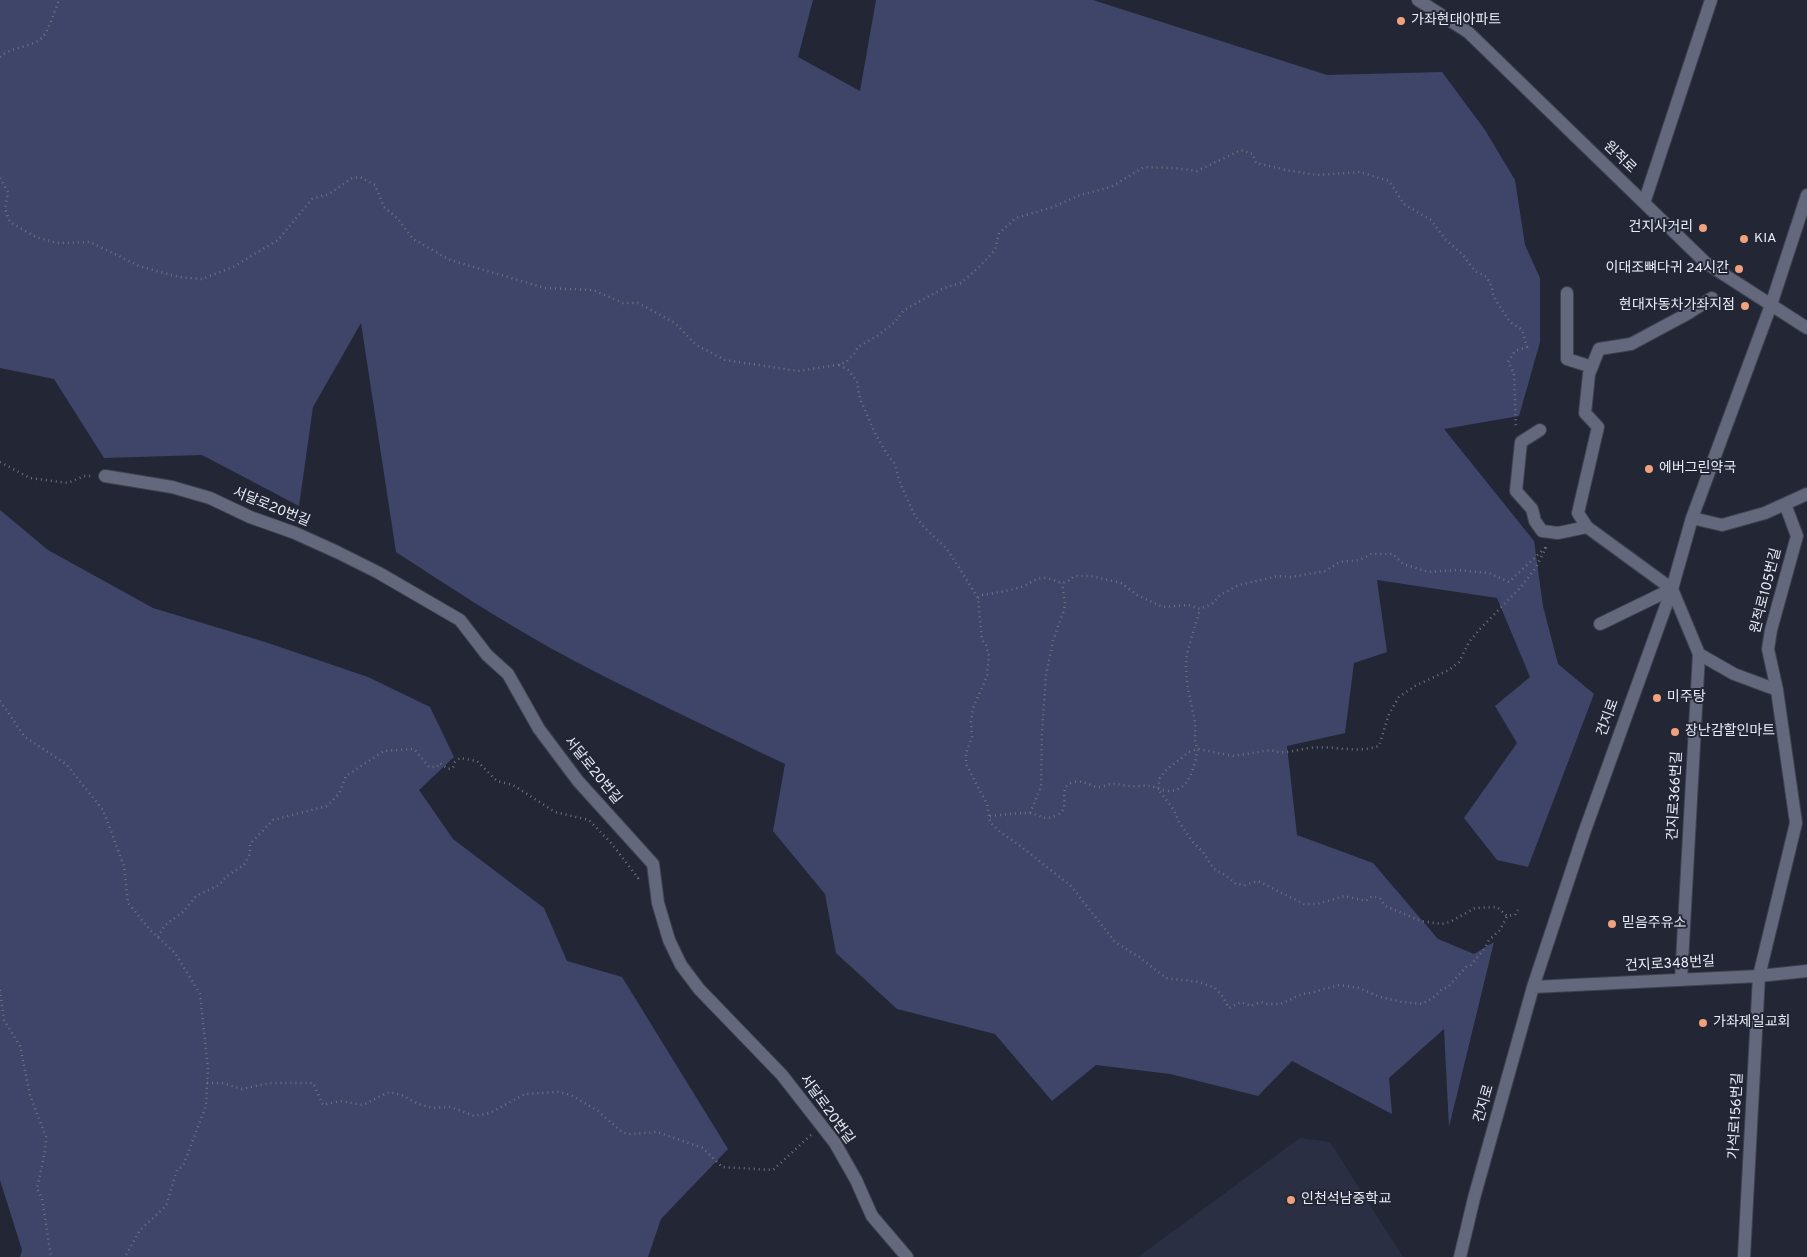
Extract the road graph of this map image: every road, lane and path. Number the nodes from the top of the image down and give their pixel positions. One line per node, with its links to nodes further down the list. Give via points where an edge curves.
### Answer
1 (59, 0): 4 (path, via 43,36)
2 (1418, 0): 7 (street, 원적로, via 1468,32)
3 (1711, 0): 7 (street)
4 (0, 56)
5 (0, 178): 9 (path, via 8,192)
6 (1807, 195): 12 (street, 건지로)
7 (1644, 203): 12 (street, 원적로, via 1706,263)
8 (0, 206): 9 (path)
9 (5, 209): 14 (path, via 10,222 36,237 57,243 90,242 139,266 202,279 233,267 278,240 312,199 329,194 352,178 360,177 375,186 384,208 398,219 413,239 450,260 545,288 593,290 623,304 638,303 675,323 696,345 725,360 798,372)
10 (1567, 293): 15 (street, via 1567,359)
11 (1712, 298): 15 (street, via 1631,344 1599,349)
12 (1771, 305): 13 (street, 원적로); 22 (street, 건지로)
13 (1807, 328)
14 (838, 365): 16 (path, via 895,322 904,310 944,288 961,283 994,250 999,233 1016,218 1111,187 1144,168 1197,170 1240,150 1253,154 1256,163 1286,170 1316,175 1360,172 1389,181 1404,204 1431,220 1475,271 1487,277 1493,296 1510,322 1522,330 1527,347 1514,352 1508,362 1514,373); 26 (path, via 848,370 857,381 860,399 886,454 894,463 915,516 946,550)
15 (1592, 367): 23 (street, via 1585,413 1598,427 1578,513)
16 (1516, 430)
17 (1540, 430): 23 (street, via 1521,442 1516,491 1532,509 1542,530 1558,533)
18 (0, 462): 19 (path, via 30,478 68,483 84,476)
19 (105, 476): 36 (street, 서달로20번길, via 172,487 210,498 338,552 460,620 508,674 540,729 578,781)
20 (1807, 494): 21 (street)
21 (1785, 504): 22 (street, via 1722,525); 30 (street, 원적로105번길, via 1796,536 1768,649)
22 (1692, 518): 25 (street, 건지로)
23 (1587, 527): 25 (street)
24 (1062, 583): 26 (path, via 1036,579 1022,587); 27 (path, via 1074,576 1091,576 1121,583 1137,595 1163,606); 34 (path, via 1064,610 1046,675 1041,787)
25 (1672, 589): 28 (street); 29 (street, 건지로366번길); 43 (street, 건지로, via 1584,833)
26 (978, 598): 35 (path, via 982,640 989,656 986,676 973,708 972,737 966,764)
27 (1200, 608): 32 (path, via 1186,665); 32 (path, via 1239,585 1278,576 1325,571 1340,562 1359,560 1371,554 1393,554 1403,564 1429,572 1488,573 1509,582 1547,546 1520,588 1469,642 1460,662 1399,697 1388,714 1379,746 1356,750 1335,747 1294,752 1271,750 1232,756)
28 (1600, 624)
29 (1699, 654): 30 (street, via 1734,674); 42 (street, 건지로366번길)
30 (1777, 690): 41 (street, 원적로105번길, via 1796,823)
31 (0, 701): 39 (path, via 25,737 66,764 103,810 124,866 128,903)
32 (1198, 749): 33 (path, via 1189,752 1166,771); 33 (path, via 1185,785 1168,791)
33 (1158, 788): 34 (path, via 1113,783 1098,788 1074,782 1067,785 1065,807 1059,815 1044,819); 38 (path, via 1214,869 1236,884 1258,881 1304,904 1317,904 1344,896 1366,902 1374,896 1380,898 1385,906 1432,924 1450,922 1474,908 1497,907)
34 (1030, 813): 35 (path)
35 (990, 816): 38 (path, via 990,822 1000,832 1071,886 1116,942 1166,978 1199,982 1215,988 1229,1008 1241,1002 1251,1006 1261,1002 1280,1004 1302,994 1339,985 1402,1002 1422,1004 1448,987 1471,965 1500,930)
36 (653, 864): 39 (path, via 638,878 589,820 555,812 513,785 497,781 477,761 460,758 453,768 440,764 429,767 414,749 384,751 346,776 340,794 327,806 273,820 250,844 250,854 244,866 219,885 196,896); 46 (street, 서달로20번길, via 658,903 669,940 681,965 699,989 782,1075)
37 (1518, 910): 38 (path, via 1515,915)
38 (1506, 916)
39 (158, 937): 45 (path, via 175,953 200,994)
40 (1807, 971): 41 (street, 건지로348번길)
41 (1759, 976): 42 (street, 건지로348번길); 51 (street, 가석로156번길)
42 (1681, 980): 43 (street, 건지로348번길)
43 (1533, 987): 50 (street, 건지로)
44 (0, 990): 47 (path, via 4,1020 20,1046 30,1095 46,1137 46,1151 36,1189 42,1198)
45 (207, 1082): 46 (path, via 242,1089 270,1083 312,1083 323,1105 340,1101 363,1105 389,1092 418,1104 434,1108 451,1107 474,1116 490,1113 525,1094 558,1092 571,1095 598,1111 622,1132 657,1132 670,1136 703,1148 722,1167 773,1170); 48 (path, via 206,1106 183,1166 177,1170 166,1206 140,1230)
46 (821, 1126): 49 (street, 서달로20번길, via 835,1143 856,1180 872,1216)
47 (52, 1257)
48 (126, 1257)
49 (907, 1257)
50 (1460, 1257)
51 (1744, 1257)

